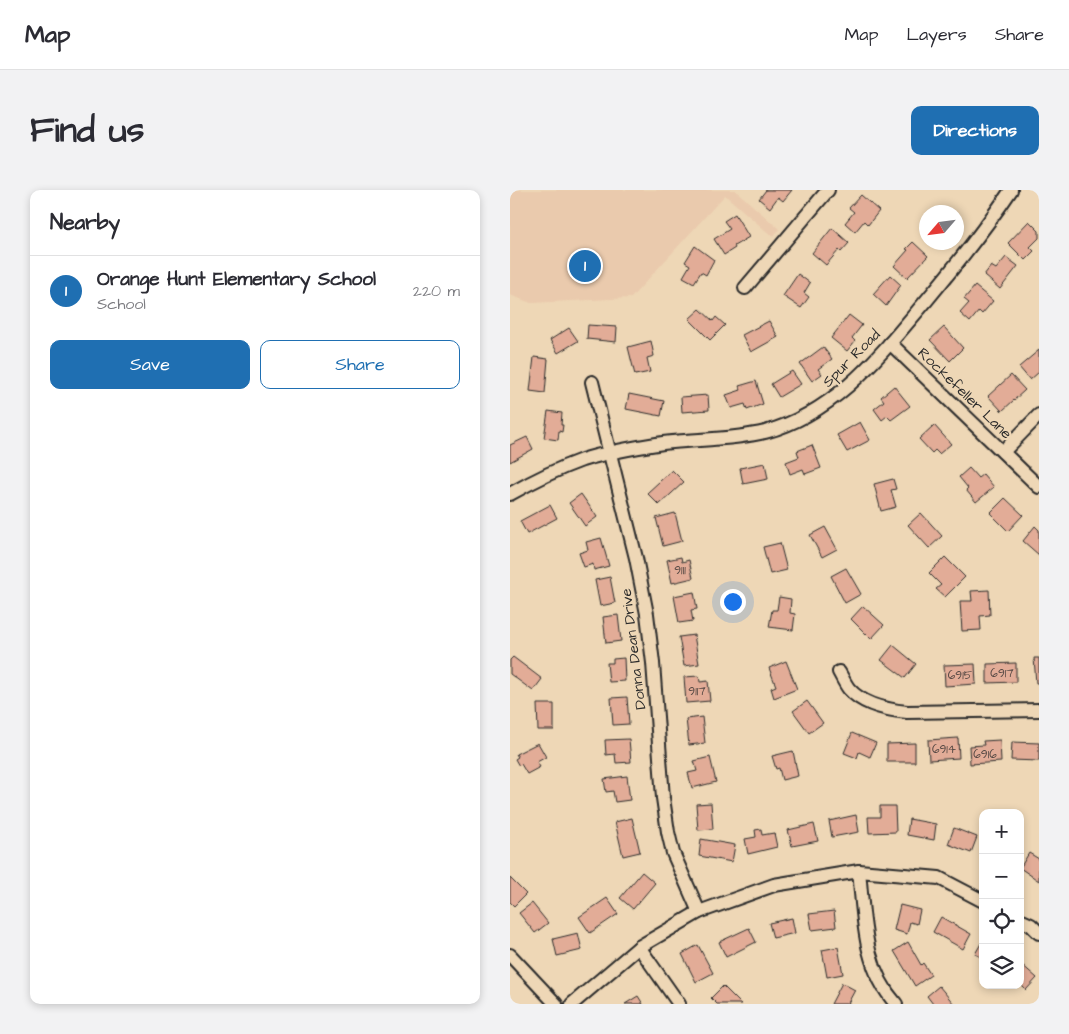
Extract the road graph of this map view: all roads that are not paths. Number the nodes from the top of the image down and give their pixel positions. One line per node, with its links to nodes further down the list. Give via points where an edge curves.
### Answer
1 (828, 190): 3 (street)
2 (1011, 190): 4 (street, Spur Road, via 988,226)
3 (745, 288)
4 (890, 343): 7 (street, Rockefeller Lane); 8 (street, Spur Road, via 839,395 814,412 787,424 744,436 664,443)
5 (592, 382): 8 (street, Donna Dean Drive)
6 (1039, 415): 7 (street)
7 (1003, 452): 9 (street, Rockefeller Lane)
8 (610, 454): 10 (street, Spur Road, via 583,460); 15 (street, Donna Dean Drive, via 648,614 668,832 681,874)
9 (1039, 487)
10 (510, 494)
11 (839, 672): 12 (street, via 849,689 860,698 890,710)
12 (1039, 710)
13 (860, 871): 14 (street, via 939,878); 15 (street, via 774,884); 23 (street, via 871,960 883,987)
14 (979, 899)
15 (699, 912): 18 (street)
16 (1024, 922): 17 (street)
17 (1039, 933)
18 (639, 947): 21 (street); 22 (street)
19 (510, 955): 20 (street)
20 (556, 1004)
21 (572, 1004)
22 (678, 1004)
23 (896, 1004)

